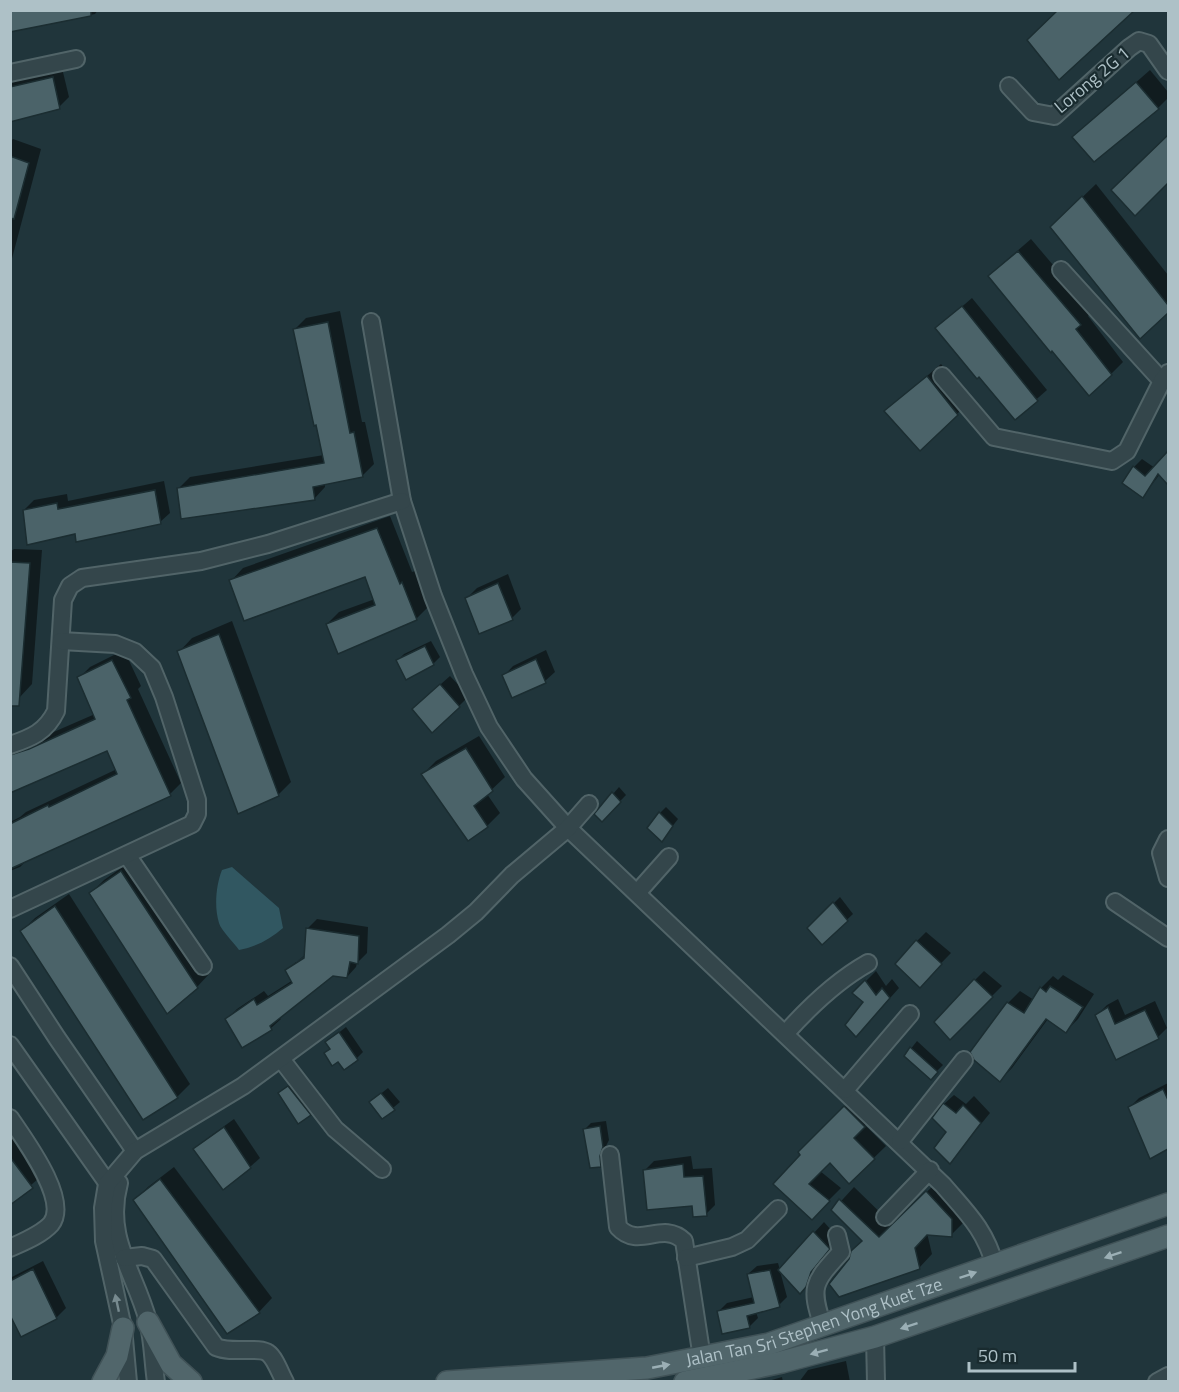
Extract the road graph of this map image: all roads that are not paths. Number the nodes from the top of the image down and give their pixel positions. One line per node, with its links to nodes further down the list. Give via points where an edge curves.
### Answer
1 (76, 59): 3 (street)
2 (1168, 71): 4 (street, Lorong 2G 1, via 1149,44 1139,41 1054,116 1033,112)
3 (10, 73)
4 (1009, 86)
5 (1061, 270): 8 (street)
6 (371, 322): 9 (street)
7 (942, 376): 8 (street, via 994,437 1112,461 1127,451)
8 (1165, 377)
9 (402, 501): 10 (street, via 201,561 82,578 70,586 63,600); 13 (street, via 433,596 489,727 524,779)
10 (61, 640): 11 (street, via 56,711 50,724 30,738); 15 (street, via 115,644 135,652 152,668 196,800 197,814 192,824)
11 (10, 745)
12 (589, 804): 13 (street)
13 (568, 828): 18 (street); 28 (street, via 512,875 476,912)
14 (1168, 839): 17 (street, via 1161,854)
15 (127, 855): 20 (street); 24 (street)
16 (669, 857): 18 (street)
17 (1168, 878)
18 (637, 893): 26 (street)
19 (1114, 902): 21 (street)
20 (10, 909)
21 (1168, 938)
22 (868, 963): 26 (street, via 823,995)
23 (10, 966): 33 (street)
24 (203, 966)
25 (910, 1014): 30 (street)
26 (785, 1034): 30 (street)
27 (10, 1045): 37 (street)
28 (281, 1059): 33 (street); 35 (street, via 335,1129)
29 (964, 1060): 32 (street)
30 (845, 1090): 32 (street)
31 (10, 1118): 43 (street, via 46,1174 56,1204 52,1222 42,1232)
32 (900, 1141): 36 (street)
33 (135, 1151): 37 (street, via 119,1183)
34 (610, 1155): 45 (street, via 618,1227 634,1237 668,1232 678,1235 684,1241)
35 (382, 1169)
36 (930, 1170): 40 (street); 46 (street, via 980,1229)
37 (111, 1189): 44 (street, via 116,1237); 50 (street, one-way to 37, via 104,1241 103,1208)
38 (1168, 1204): 46 (main road, Jalan Tan Sri Stephen Yong Kuet Tze)
39 (778, 1209): 45 (street, via 747,1240)
40 (885, 1217)
41 (837, 1235): 49 (street, via 841,1252 815,1285)
42 (1168, 1236): 51 (main road, Jalan Tan Sri Stephen Yong Kuet Tze, one-way to 51)
43 (10, 1248)
44 (124, 1258): 48 (street); 58 (street, via 153,1258 216,1347 268,1353)
45 (686, 1258): 52 (street)
46 (995, 1266): 47 (main road, Jalan Tan Sri Stephen Yong Kuet Tze, one-way to 46)
47 (844, 1318): 49 (main road, Jalan Tan Sri Stephen Yong Kuet Tze); 51 (main road, via 860,1321)
48 (148, 1322): 56 (street); 57 (main road, via 171,1364)
49 (823, 1326): 52 (main road, Jalan Tan Sri Stephen Yong Kuet Tze, via 770,1344)
50 (123, 1328): 54 (main road, via 117,1356); 55 (street)
51 (875, 1337): 60 (main road, Jalan Tan Sri Stephen Yong Kuet Tze, one-way to 60); 61 (street)
52 (702, 1358): 59 (main road, Jalan Tan Sri Stephen Yong Kuet Tze, one-way to 52, via 647,1368)
53 (1168, 1376): 62 (street)
54 (103, 1382)
55 (128, 1382)
56 (156, 1382)
57 (191, 1382)
58 (285, 1382)
59 (447, 1382)
60 (685, 1382)
61 (876, 1382)
62 (1157, 1382)

